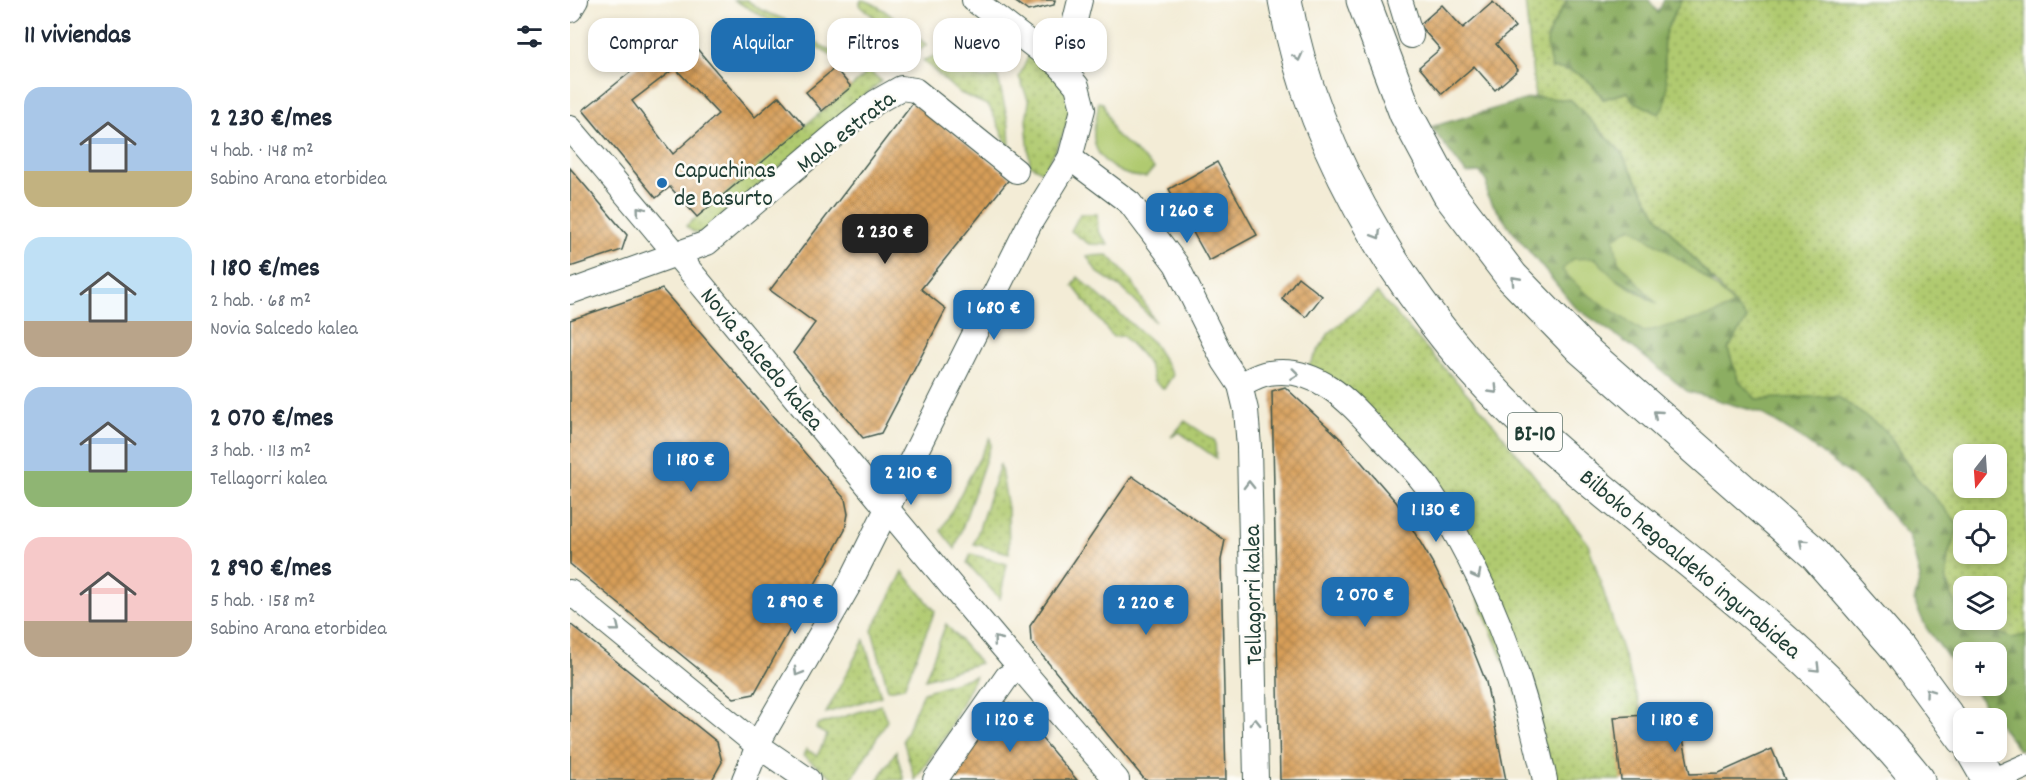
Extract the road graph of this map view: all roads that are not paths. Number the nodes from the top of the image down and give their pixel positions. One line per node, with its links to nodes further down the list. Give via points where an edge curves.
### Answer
1 (576, 0): 7 (street)
2 (974, 0): 10 (street)
3 (1080, 0): 8 (street)
4 (1285, 0): 24 (highway, Bilboko hegoaldeko ingurabidea / BI-10, one-way to 24, via 1302,72 1360,208 1405,280 1446,334 1537,433 1794,646)
5 (1364, 0): 21 (highway, one-way to 5, via 1898,649 1815,554 1581,348 1512,277 1449,194 1406,114)
6 (1400, 0): 9 (street)
7 (570, 10)
8 (1076, 18)
9 (1411, 36)
10 (1033, 45)
11 (1065, 72): 13 (street, via 1077,86 1083,108)
12 (570, 128): 15 (street, Novia Salcedo kalea, one-way to 12)
13 (1070, 158): 17 (street, Tellagorri kalea, via 1130,202 1144,219 1176,264); 18 (street, via 1030,223)
14 (1016, 171): 15 (street, Mala estrata, via 915,90 901,88 849,123 707,243)
15 (677, 255): 16 (street, Mala estrata); 18 (street, Novia Salcedo kalea)
16 (570, 292)
17 (1240, 386): 29 (street, Tellagorri kalea, one-way to 17, via 1246,410); 30 (street, one-way to 30, via 1268,373 1291,373 1322,381 1352,405 1426,485 1495,608 1515,665)
18 (887, 510): 22 (street, one-way to 22, via 849,585); 28 (street, Novia Salcedo kalea, one-way to 18)
19 (570, 592): 22 (street, one-way to 22)
20 (1007, 677): 27 (street)
21 (1953, 725)
22 (757, 745): 25 (street); 26 (street)
23 (2026, 766): 31 (street)
24 (1915, 776)
25 (744, 780)
26 (808, 780)
27 (935, 780)
28 (1117, 780)
29 (1256, 780)
30 (1545, 780)
31 (1994, 780)

